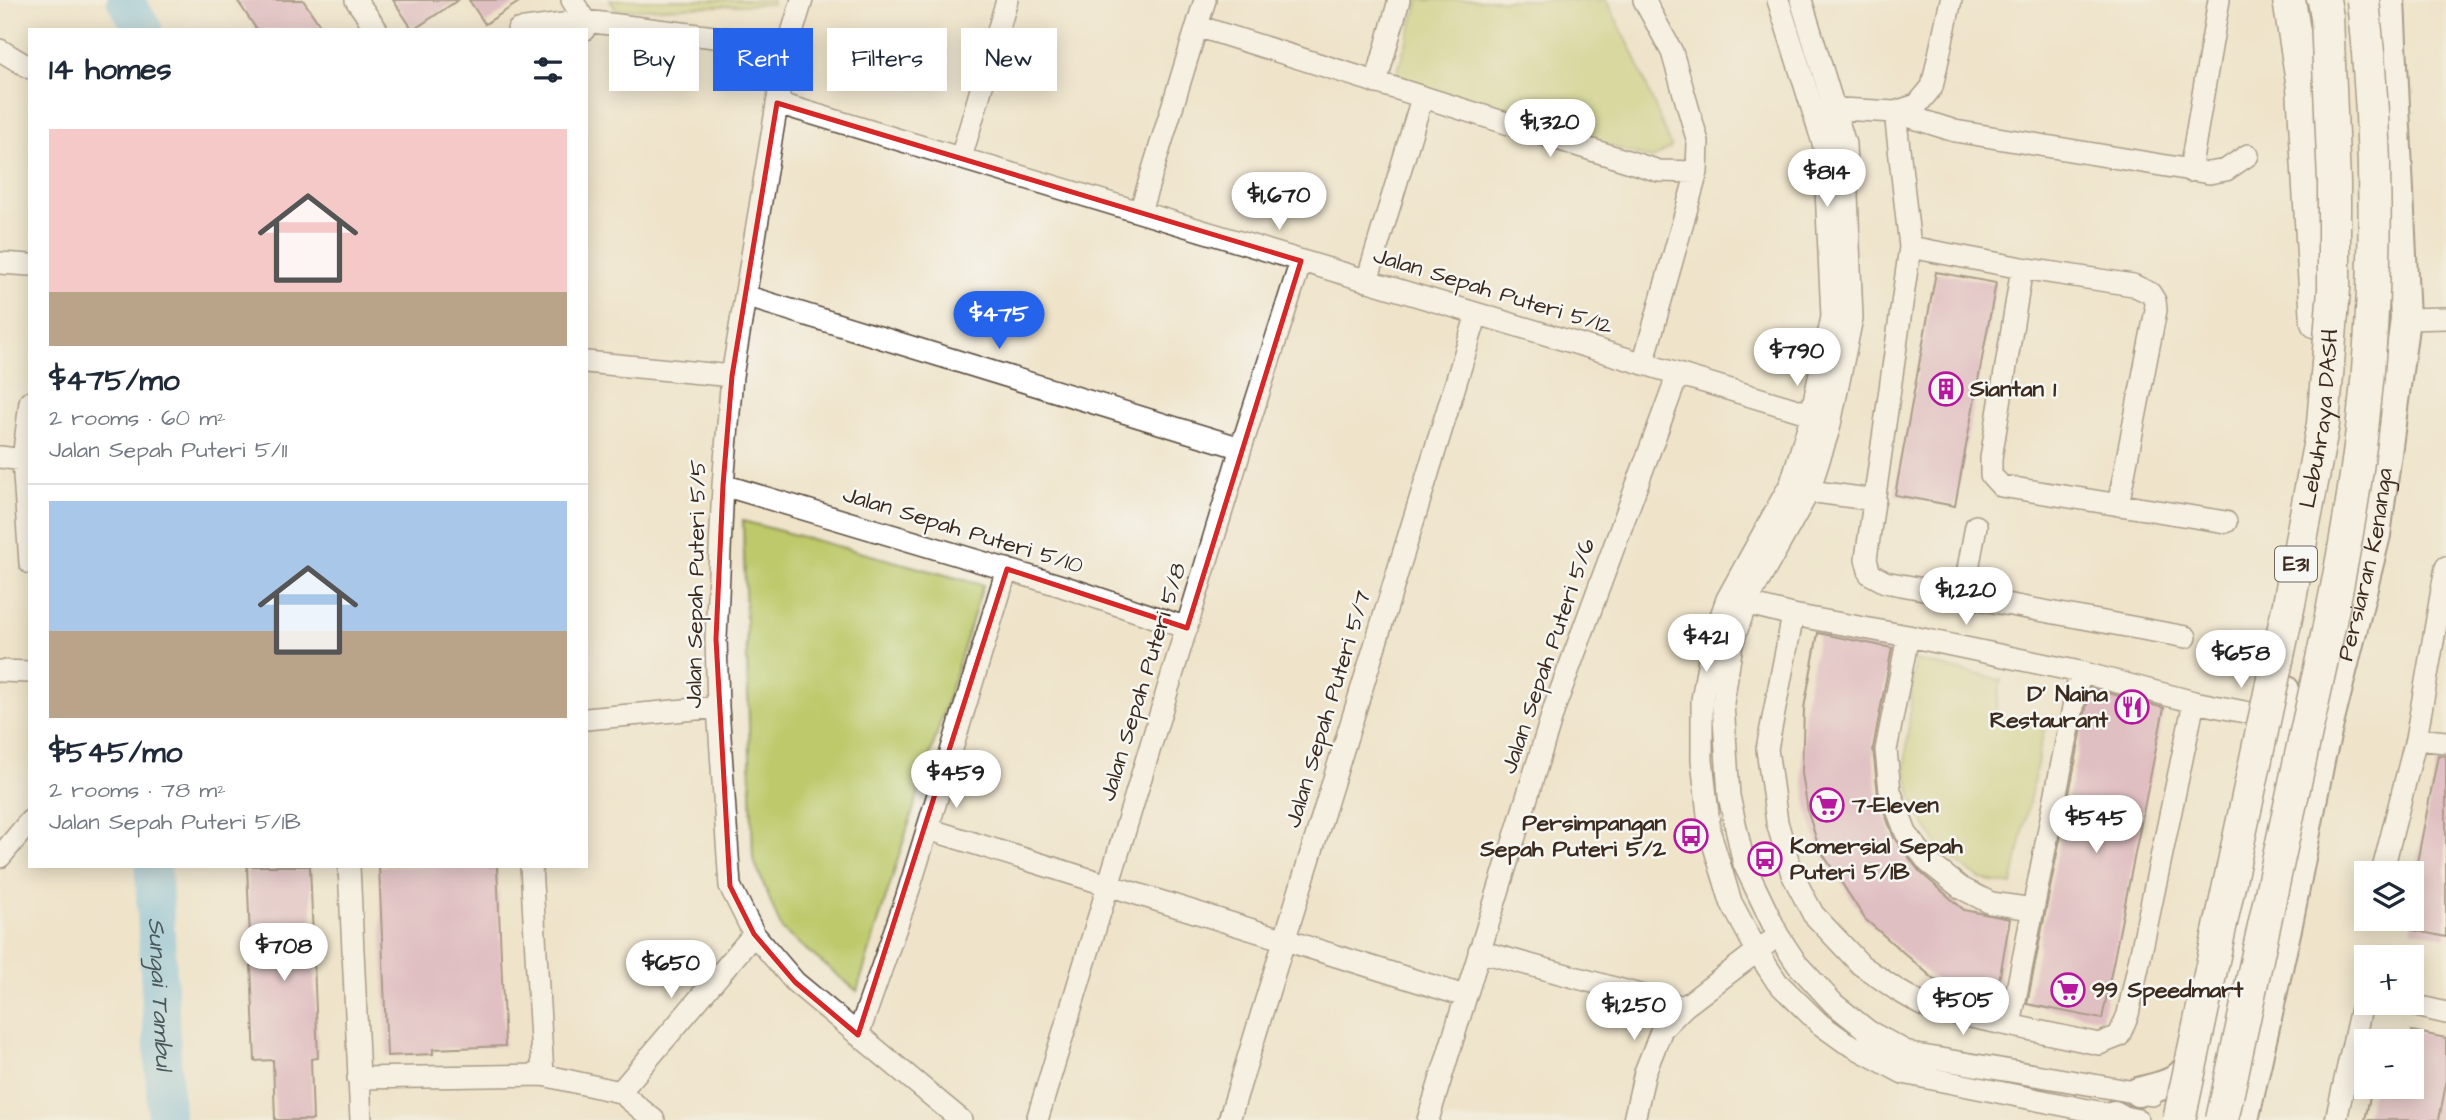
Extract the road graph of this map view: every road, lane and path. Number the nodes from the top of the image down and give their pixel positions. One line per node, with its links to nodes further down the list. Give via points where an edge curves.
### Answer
1 (356, 0): 18 (street)
2 (572, 0): 16 (street)
3 (802, 0): 20 (street, Jalan Sepah Puteri 5/5)
4 (1007, 0): 32 (street)
5 (1205, 0): 17 (street)
6 (1399, 0): 24 (street)
7 (1644, 0): 34 (street, via 1676,64 1698,142)
8 (1778, 0): 28 (street)
9 (1801, 0): 29 (street)
10 (1951, 0): 30 (street, via 1931,87 1917,105)
11 (2220, 0): 33 (street)
12 (2289, 0): 46 (highway, via 2303,88)
13 (2322, 0): 46 (main road, via 2325,142); 107 (highway, Lebuhraya DASH / E31, bridge, via 2328,17 2334,222 2334,289 2323,424 2289,604)
14 (2363, 0): 107 (highway, Lebuhraya DASH / E31, bridge, via 2372,83 2374,282 2363,421 2343,564)
15 (2390, 0): 45 (main road, Persiaran Kenanga)
16 (584, 26): 19 (street); 21 (street)
17 (1197, 26): 24 (street); 35 (street)
18 (376, 28)
19 (551, 28)
20 (793, 28)
21 (713, 39)
22 (0, 50): 23 (street)
23 (28, 67)
24 (1376, 83): 26 (street)
25 (779, 91): 27 (street, Jalan Sepah Puteri 5/5)
26 (1422, 98): 34 (street, via 1659,171); 41 (street)
27 (777, 103): 32 (street, Jalan Sepah Puteri 5/12); 42 (street, Jalan Sepah Puteri 5/5)
28 (1813, 108): 29 (street); 51 (street, via 1824,146 1832,317)
29 (1835, 108): 30 (street); 51 (street, via 1845,144 1852,318)
30 (1895, 113): 33 (street, via 1955,131); 36 (street)
31 (2248, 155): 33 (street, via 2226,170)
32 (961, 158): 35 (street, Jalan Sepah Puteri 5/12)
33 (2190, 171)
34 (1697, 172): 48 (street)
35 (1140, 212): 37 (street, Jalan Sepah Puteri 5/12)
36 (1910, 247): 40 (street); 58 (street)
37 (1301, 261): 41 (street, Jalan Sepah Puteri 5/12); 53 (street, Jalan Sepah Puteri 5/8)
38 (0, 263): 39 (street)
39 (28, 265)
40 (2022, 268): 59 (street, via 1991,475 2001,486); 59 (street, via 2133,285 2155,300)
41 (1367, 281): 43 (street, Jalan Sepah Puteri 5/12)
42 (745, 296): 50 (street, Jalan Sepah Puteri 5/5); 53 (street)
43 (1477, 314): 48 (street, Jalan Sepah Puteri 5/12); 92 (street, Jalan Sepah Puteri 5/7)
44 (2446, 318): 45 (street)
45 (2405, 319): 81 (main road, Persiaran Kenanga, via 2376,536)
46 (2317, 322): 78 (main road, via 2311,503)
47 (588, 362): 50 (street)
48 (1643, 364): 49 (street, Jalan Sepah Puteri 5/12)
49 (1678, 374): 51 (street, Jalan Sepah Puteri 5/12); 93 (street, Jalan Sepah Puteri 5/6, via 1555,706)
50 (732, 376): 56 (street, Jalan Sepah Puteri 5/5)
51 (1821, 417): 57 (street); 66 (street)
52 (28, 418): 55 (street)
53 (1241, 448): 68 (street, Jalan Sepah Puteri 5/8)
54 (0, 457): 55 (street)
55 (23, 460): 62 (street)
56 (723, 485): 64 (street, Jalan Sepah Puteri 5/10); 76 (street, Jalan Sepah Puteri 5/5, via 716,639)
57 (1809, 491): 58 (street); 66 (street)
58 (1875, 500): 65 (street, via 1866,559 1870,574 1885,582)
59 (2118, 505): 60 (street)
60 (2226, 522)
61 (1976, 526): 65 (street)
62 (28, 534)
63 (2446, 567): 71 (street)
64 (1007, 569): 68 (street, Jalan Sepah Puteri 5/10); 83 (street)
65 (1963, 596): 70 (street)
66 (1737, 602): 67 (street); 91 (street, via 1723,703 1729,796 1744,864); 94 (street, via 1712,641 1704,688 1702,760 1710,833 1731,902)
67 (1793, 615): 69 (street); 101 (street, via 1767,749 1777,822 1792,874 1813,914 1861,965 1928,1008)
68 (1187, 628): 88 (street, Jalan Sepah Puteri 5/8)
69 (1908, 636): 74 (street); 89 (street, via 1886,750 1890,791 1906,833 1928,862 1961,888 1991,903)
70 (2186, 637)
71 (2439, 647): 79 (street)
72 (0, 671): 73 (street)
73 (28, 672)
74 (2080, 672): 75 (street); 89 (street)
75 (2194, 702): 78 (street); 101 (street, via 2128,1014 2119,1036 2099,1044)
76 (718, 707): 77 (street); 90 (street, Jalan Sepah Puteri 5/5, via 730,886)
77 (588, 719)
78 (2280, 719): 95 (main road)
79 (2416, 739): 80 (street); 85 (street)
80 (2446, 742)
81 (2321, 756): 107 (main road, via 2290,842 2235,1090); 116 (main road, Persiaran Kenanga)
82 (28, 824): 84 (street)
83 (928, 829): 88 (street); 102 (street)
84 (0, 856)
85 (2385, 861)
86 (349, 868): 104 (street)
87 (531, 868): 103 (street)
88 (1109, 886): 92 (street); 112 (street, Jalan Sepah Puteri 5/8)
89 (2033, 909): 101 (street)
90 (754, 934): 102 (street, Jalan Sepah Puteri 5/5, via 795,982); 106 (street)
91 (1778, 935): 94 (street); 105 (street, via 1797,964 1834,1004 1868,1031 1911,1054)
92 (1284, 940): 96 (street); 113 (street, Jalan Sepah Puteri 5/7)
93 (1479, 951): 96 (street, Jalan Sepah Puteri 5/6); 97 (street)
94 (1757, 951): 97 (street); 108 (street, via 1777,982 1820,1024 1903,1073)
95 (2235, 954): 105 (main road, via 2183,1076); 107 (main road)
96 (1465, 996): 114 (street, Jalan Sepah Puteri 5/6)
97 (1684, 1007): 115 (street, via 1662,1029 1645,1072)
98 (2424, 1008): 99 (street)
99 (2446, 1013)
100 (2359, 1015): 117 (street)
101 (2010, 1025)
102 (858, 1035): 111 (street, Jalan Sepah Puteri 5/5)
103 (543, 1075): 104 (street); 106 (street)
104 (358, 1078): 109 (street)
105 (2138, 1092): 107 (street)
106 (620, 1093): 110 (street)
107 (2206, 1117)
108 (2125, 1118)
109 (361, 1120)
110 (654, 1120)
111 (961, 1120)
112 (1037, 1120)
113 (1229, 1120)
114 (1428, 1120)
115 (1634, 1120)
116 (2244, 1120)
117 (2336, 1120)

